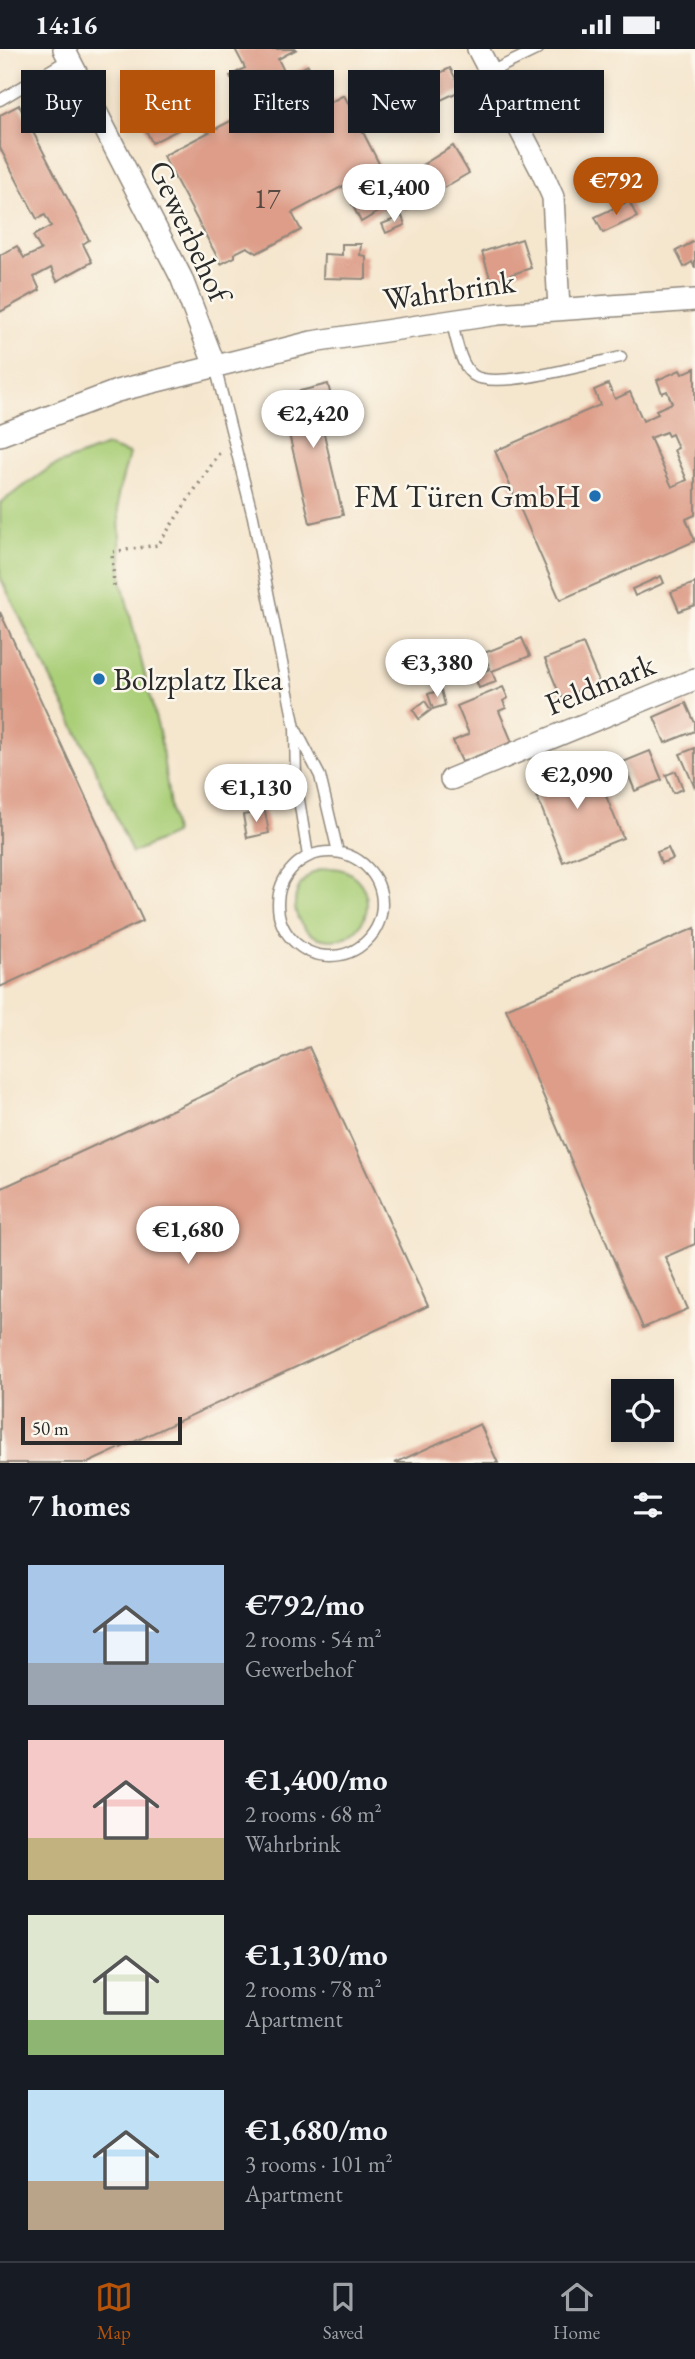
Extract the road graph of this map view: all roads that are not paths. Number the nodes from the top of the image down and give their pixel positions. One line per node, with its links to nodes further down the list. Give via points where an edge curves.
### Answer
1 (478, 49): 4 (street)
2 (538, 49): 5 (lane)
3 (67, 54): 6 (lane); 12 (street, Gewerbehof, via 181,277)
4 (489, 70)
5 (494, 70)
6 (0, 100)
7 (522, 133): 9 (street, via 552,197)
8 (695, 300): 9 (street, Wahrbrink)
9 (559, 308): 10 (street, Wahrbrink)
10 (451, 320): 11 (lane, via 464,362 473,375 489,381); 12 (street, Wahrbrink, via 312,342)
11 (621, 357)
12 (215, 366): 13 (street, Wahrbrink, via 117,391); 15 (lane, via 253,517)
13 (0, 435)
14 (695, 679): 16 (street, Feldmark)
15 (295, 728): 17 (lane, via 320,776); 18 (lane, via 296,781)
16 (451, 779)
17 (338, 852): 18 (lane); 18 (lane, via 367,866 383,900 372,936 352,952 340,955 303,949 280,919 282,883)
18 (308, 856)

